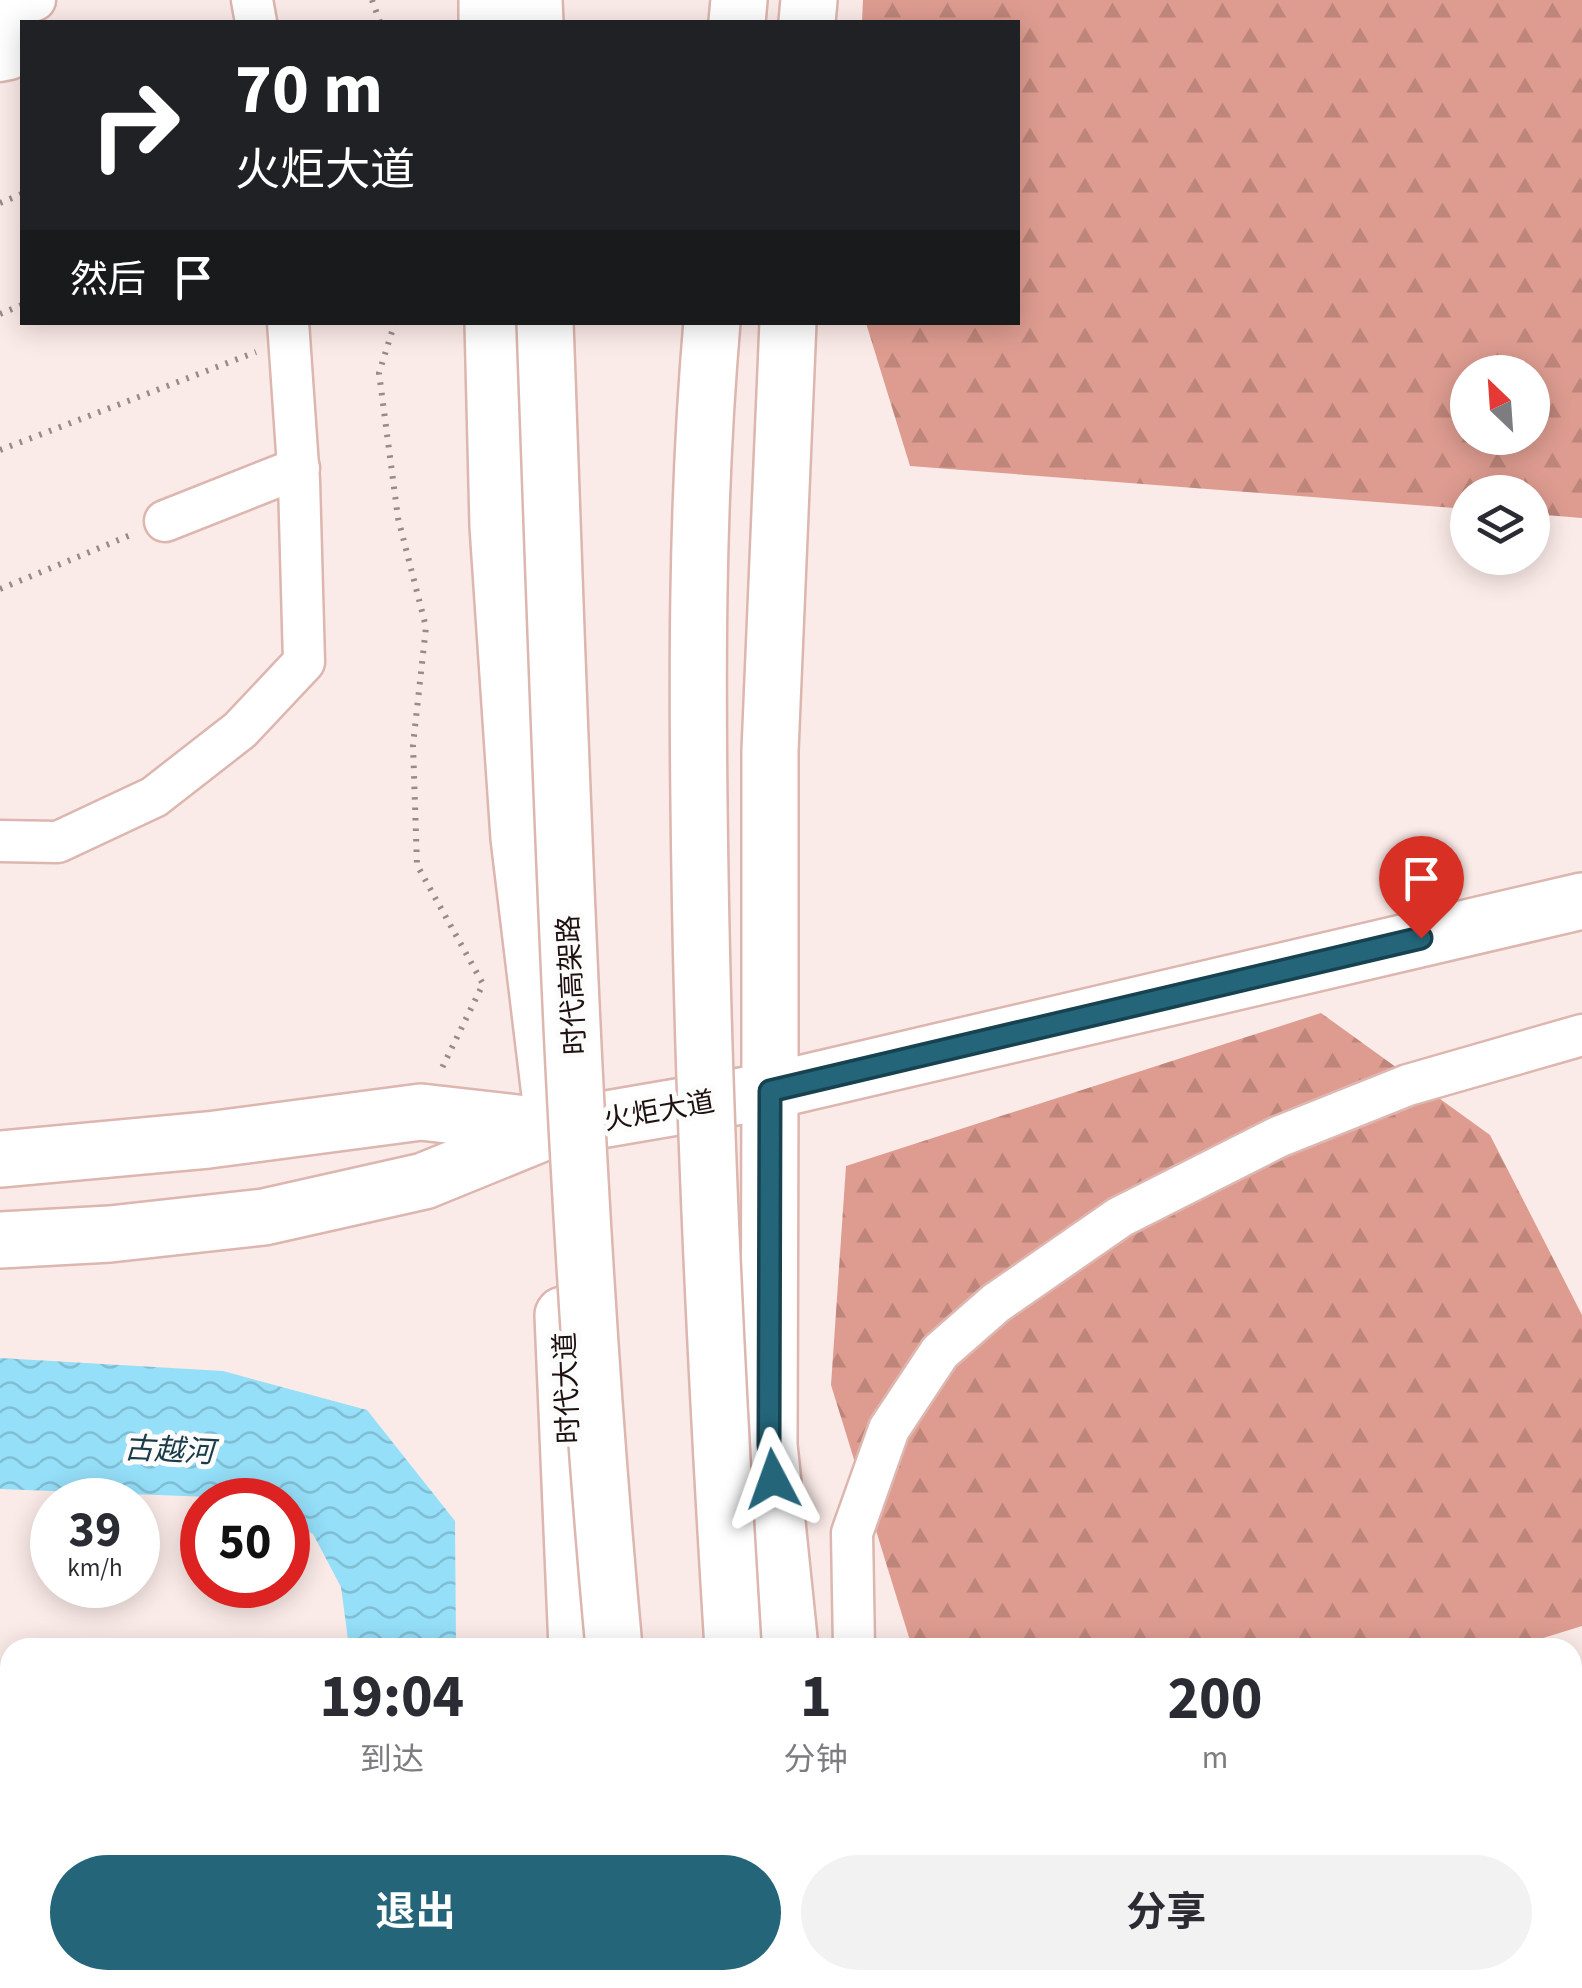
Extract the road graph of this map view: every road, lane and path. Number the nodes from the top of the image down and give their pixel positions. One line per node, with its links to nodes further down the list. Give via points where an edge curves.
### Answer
1 (18, 3): 2 (street, via 10,59)
2 (0, 61)
3 (394, 325): 17 (path, via 378,373 398,518 426,627 413,744 417,865 483,984)
4 (493, 325): 18 (main road, 时代大道, via 498,526 519,838)
5 (545, 325): 22 (main road, 时代高架路, bridge, via 563,830)
6 (712, 325): 23 (main road, bridge, via 697,736 712,1274)
7 (788, 325): 16 (main road, via 770,751)
8 (289, 331): 9 (path); 10 (street)
9 (0, 450)
10 (298, 468): 11 (street); 13 (street, via 304,662 240,730 154,797 58,842)
11 (165, 520): 12 (path)
12 (0, 589)
13 (0, 841)
14 (1582, 901): 16 (main road, 火炬大道)
15 (1582, 1036): 25 (street, via 1408,1085 1278,1137 1120,1217 996,1303 940,1352 889,1429 852,1533)
16 (770, 1091): 18 (main road, 火炬大道); 24 (main road, via 769,1445)
17 (421, 1112): 18 (main road, 火炬大道); 19 (main road, 火炬大道)
18 (554, 1128): 20 (main road, 火炬大道, via 424,1181 264,1217); 21 (main road, 时代大道)
19 (0, 1159)
20 (0, 1240)
21 (577, 1638)
22 (613, 1638)
23 (732, 1638)
24 (789, 1638)
25 (854, 1638)

